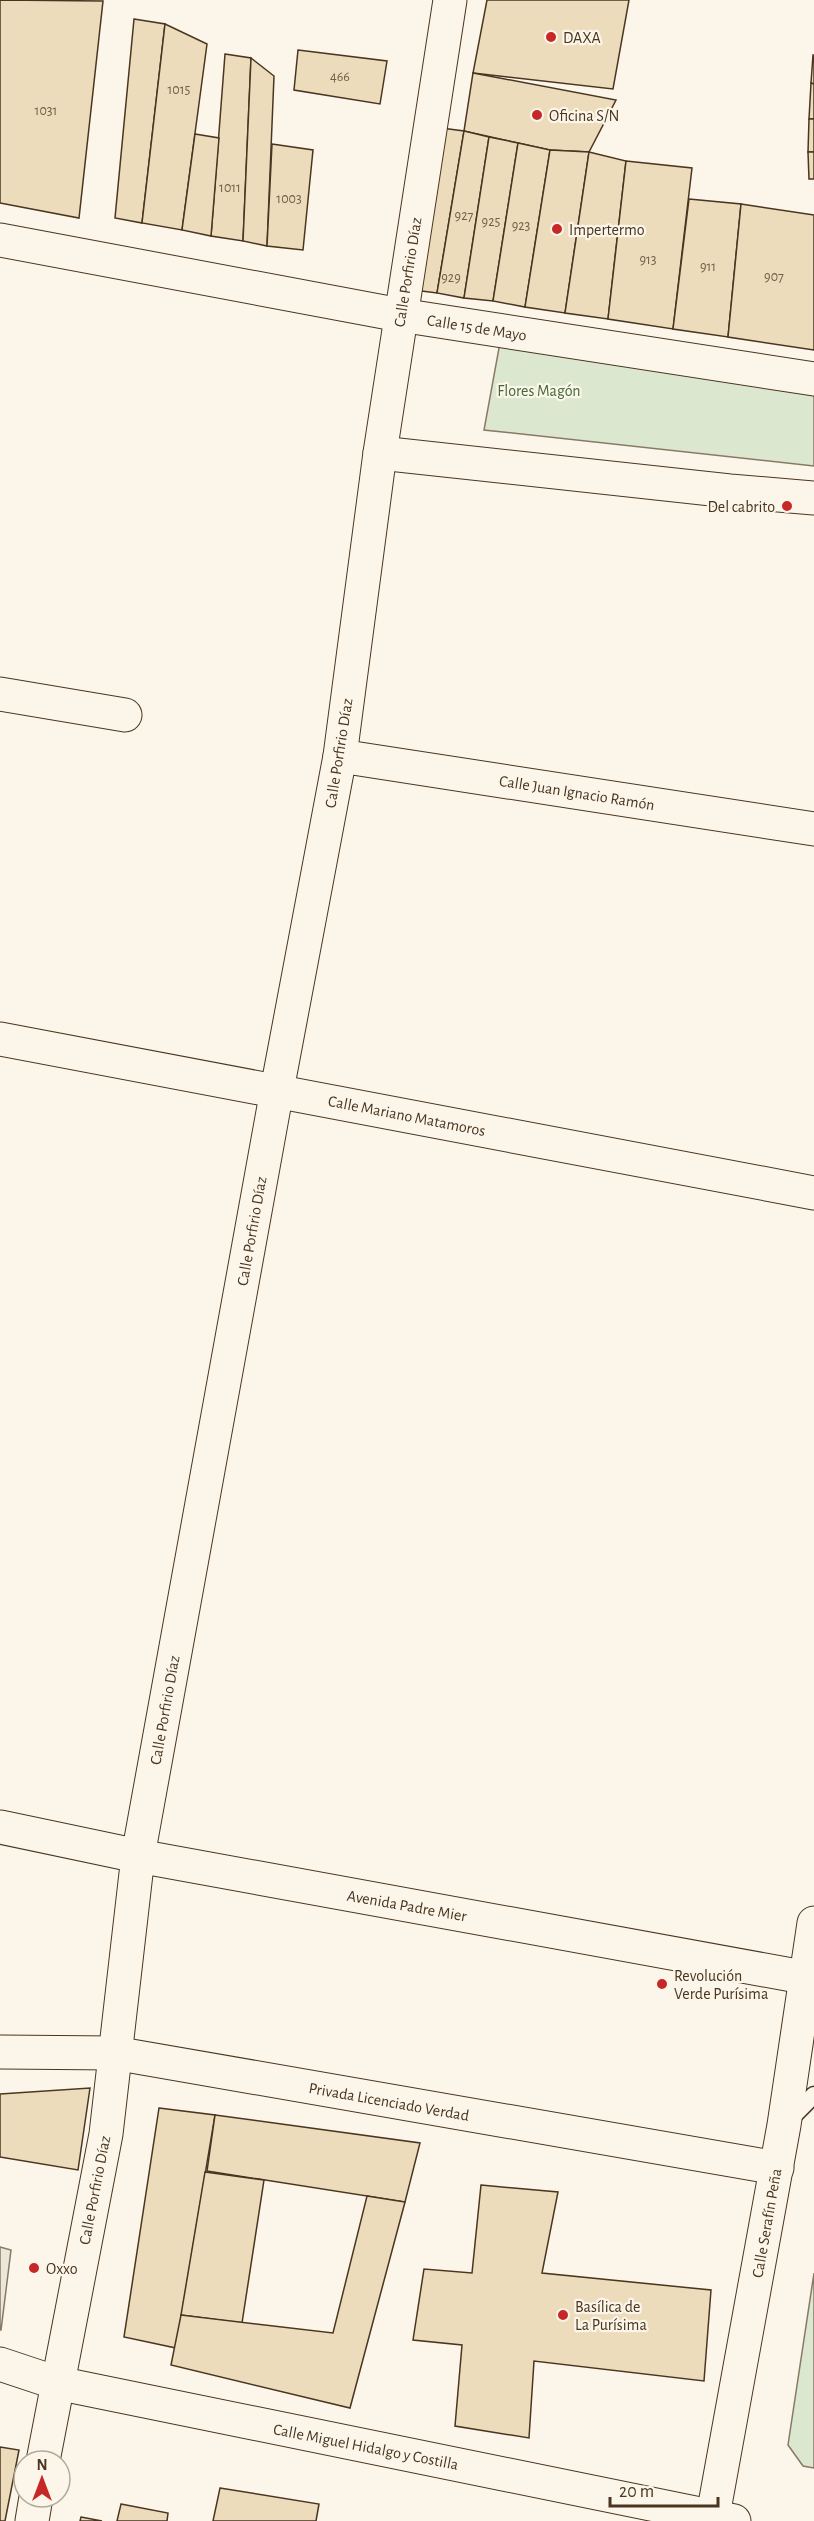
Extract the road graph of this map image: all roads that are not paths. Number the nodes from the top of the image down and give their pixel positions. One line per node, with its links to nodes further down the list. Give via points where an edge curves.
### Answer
1 (450, 0): 3 (street, Calle Porfirio Díaz)
2 (0, 240): 3 (street, Calle 15 de Mayo)
3 (400, 315): 4 (street, Calle 15 de Mayo); 5 (street, Calle Porfirio Díaz)
4 (814, 379)
5 (380, 453): 6 (street); 9 (street, Calle Porfirio Díaz)
6 (814, 498)
7 (0, 694): 8 (street)
8 (125, 715)
9 (340, 756): 10 (street, Calle Juan Ignacio Ramón); 12 (street, Calle Porfirio Díaz)
10 (814, 829)
11 (0, 1039): 12 (street, Calle Mariano Matamoros)
12 (277, 1090): 13 (street, Calle Mariano Matamoros); 15 (street, Calle Porfirio Díaz)
13 (814, 1193)
14 (0, 1827): 15 (street, Avenida Padre Mier)
15 (138, 1856): 17 (street, Avenida Padre Mier); 19 (street, Calle Porfirio Díaz)
16 (814, 1923): 17 (street, Calle Serafín Peña)
17 (810, 1978): 21 (street, Calle Serafín Peña)
18 (0, 2052): 19 (street, Privada Licenciado Verdad)
19 (114, 2053): 22 (street, Privada Licenciado Verdad); 24 (street, Calle Porfirio Díaz, via 106,2134)
20 (814, 2095): 21 (lane)
21 (784, 2125): 22 (street, Calle Serafín Peña)
22 (777, 2168): 26 (street, Calle Serafín Peña)
23 (0, 2364): 24 (street, Calle Miguel Hidalgo y Costilla)
24 (57, 2383): 25 (street, Calle Porfirio Díaz); 26 (street, Calle Miguel Hidalgo y Costilla)
25 (45, 2449)
26 (719, 2520)

